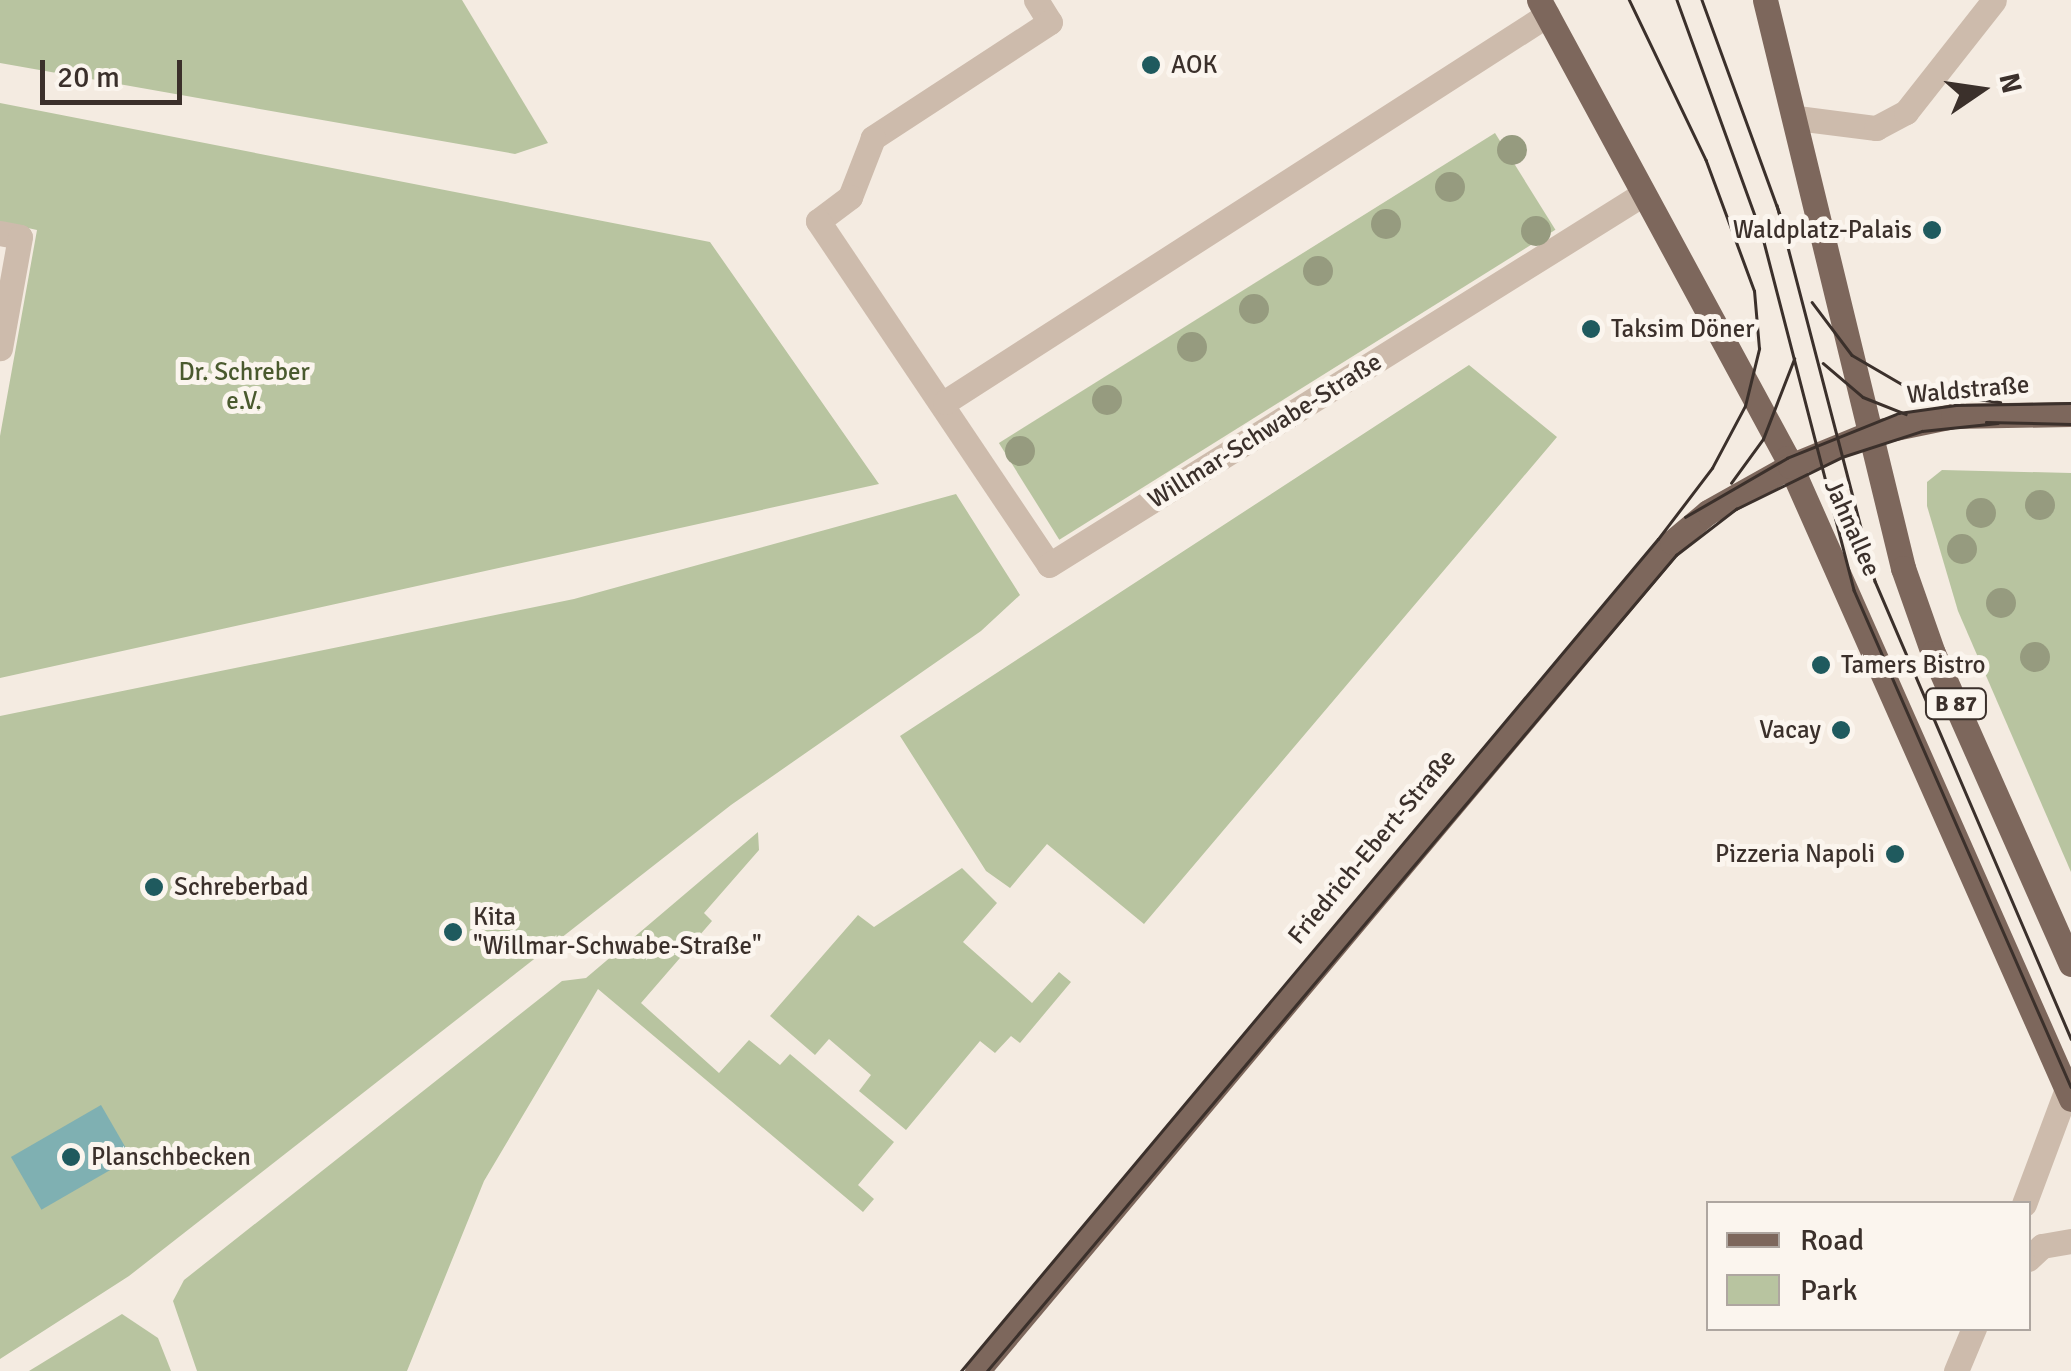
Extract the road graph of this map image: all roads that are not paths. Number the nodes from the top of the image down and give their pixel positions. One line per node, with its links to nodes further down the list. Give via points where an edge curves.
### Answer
1 (1036, 0): 9 (street, Willmar-Schwabe-Straße, via 1050,22 873,138 850,197 818,221)
2 (1765, 0): 5 (main road, Jahnallee / B 87)
3 (1994, 0): 5 (street, via 1906,112 1876,128)
4 (1543, 8): 6 (main road, Jahnallee / B 87); 9 (street)
5 (1797, 118): 11 (main road, Jahnallee / B 87)
6 (1643, 194): 9 (street, Willmar-Schwabe-Straße, via 1049,565); 12 (main road, Jahnallee / B 87)
7 (0, 232): 8 (street, via 20,237)
8 (0, 348)
9 (945, 402)
10 (2071, 414): 11 (main road, Waldstraße, via 1953,416)
11 (1871, 433): 12 (main road, Friedrich-Ebert-Straße); 13 (main road, Jahnallee / B 87, via 1903,568 1933,653)
12 (1790, 466): 14 (main road, Jahnallee / B 87); 19 (main road, Friedrich-Ebert-Straße, via 1708,512 1641,572)
13 (2071, 964)
14 (2070, 1090): 15 (street)
15 (2025, 1201)
16 (2071, 1241): 17 (street, via 2042,1246)
17 (2031, 1255)
18 (1973, 1331): 20 (street)
19 (977, 1371)
20 (1956, 1371)

